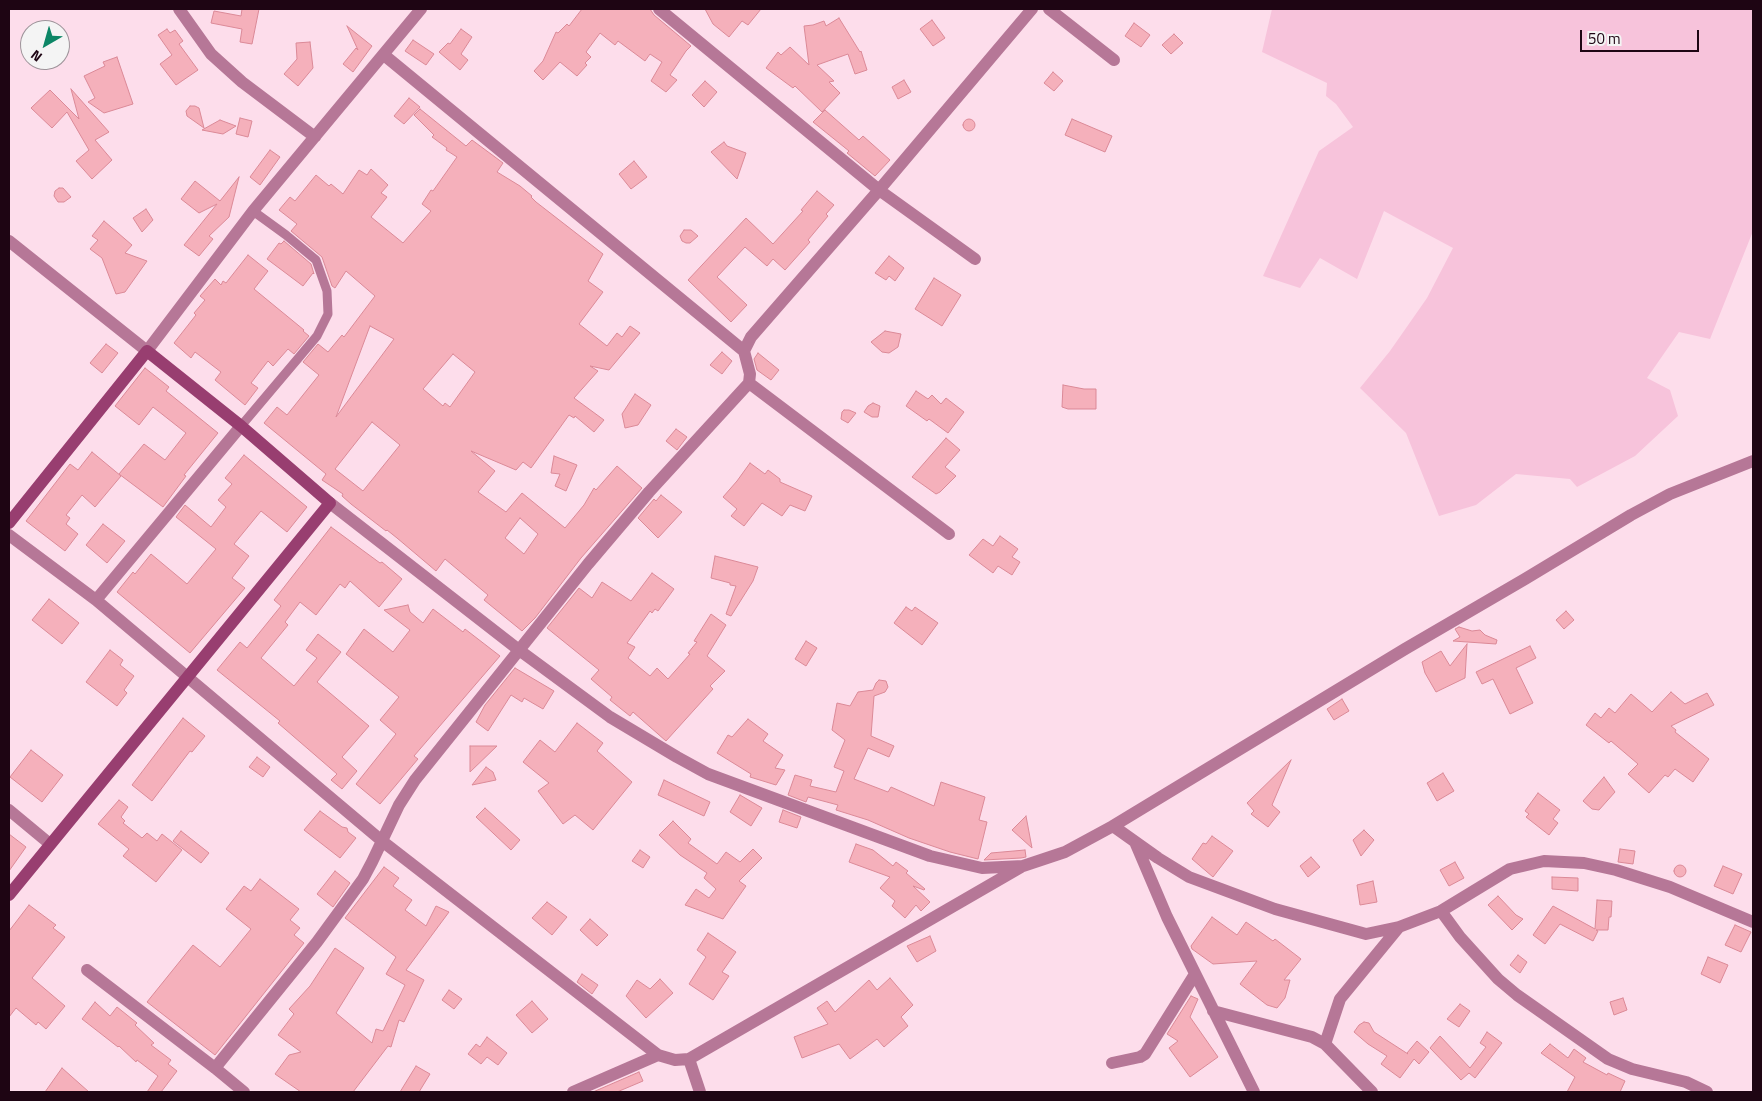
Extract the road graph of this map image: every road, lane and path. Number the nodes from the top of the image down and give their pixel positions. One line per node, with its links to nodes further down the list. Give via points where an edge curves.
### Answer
1 (179, 9): 8 (street, via 212,54 230,71)
2 (421, 9): 6 (street)
3 (659, 9): 9 (street)
4 (1032, 9): 9 (street)
5 (1049, 9): 7 (street)
6 (384, 55): 8 (street); 14 (street)
7 (1114, 60)
8 (315, 137): 10 (street)
9 (879, 190): 12 (street); 14 (street, via 751,337)
10 (253, 211): 13 (street); 16 (lane, via 316,260 326,291 328,314 317,336)
11 (9, 241): 13 (street)
12 (975, 259)
13 (147, 351): 16 (main road); 19 (main road)
14 (744, 351): 15 (street)
15 (749, 383): 21 (street); 23 (street, via 649,492)
16 (241, 426): 18 (main road); 22 (street)
17 (1753, 461): 26 (street, via 1670,494 1631,515)
18 (330, 504): 23 (street); 24 (main road)
19 (9, 523)
20 (9, 534): 22 (street)
21 (949, 534)
22 (96, 600): 24 (street)
23 (519, 650): 28 (street, via 415,780); 30 (street, via 610,717 708,774 930,856 982,868)
24 (188, 678): 28 (street); 29 (main road)
25 (9, 810): 29 (street)
26 (1113, 826): 27 (street); 30 (street, via 1065,852)
27 (1134, 840): 34 (street, via 1189,877 1275,910 1366,934); 36 (street)
28 (382, 841): 39 (street); 42 (street, via 363,879 317,942)
29 (50, 844): 31 (main road)
30 (1023, 866): 40 (street)
31 (9, 895)
32 (1441, 911): 33 (street, via 1510,870 1544,861 1584,863 1616,870 1670,887); 34 (street); 48 (street, via 1498,979 1608,1059 1632,1069 1686,1082)
33 (1753, 922)
34 (1399, 927): 38 (street, via 1340,999)
35 (87, 970): 42 (street)
36 (1195, 974): 37 (street); 41 (street, via 1145,1054)
37 (1213, 1011): 38 (street, via 1312,1037); 46 (street)
38 (1325, 1044): 47 (street)
39 (658, 1055): 40 (street, via 675,1060); 44 (street)
40 (690, 1059): 45 (street)
41 (1112, 1063)
42 (215, 1068): 43 (street)
43 (244, 1092)
44 (573, 1092)
45 (700, 1092)
46 (1254, 1092)
47 (1372, 1092)
48 (1707, 1092)

